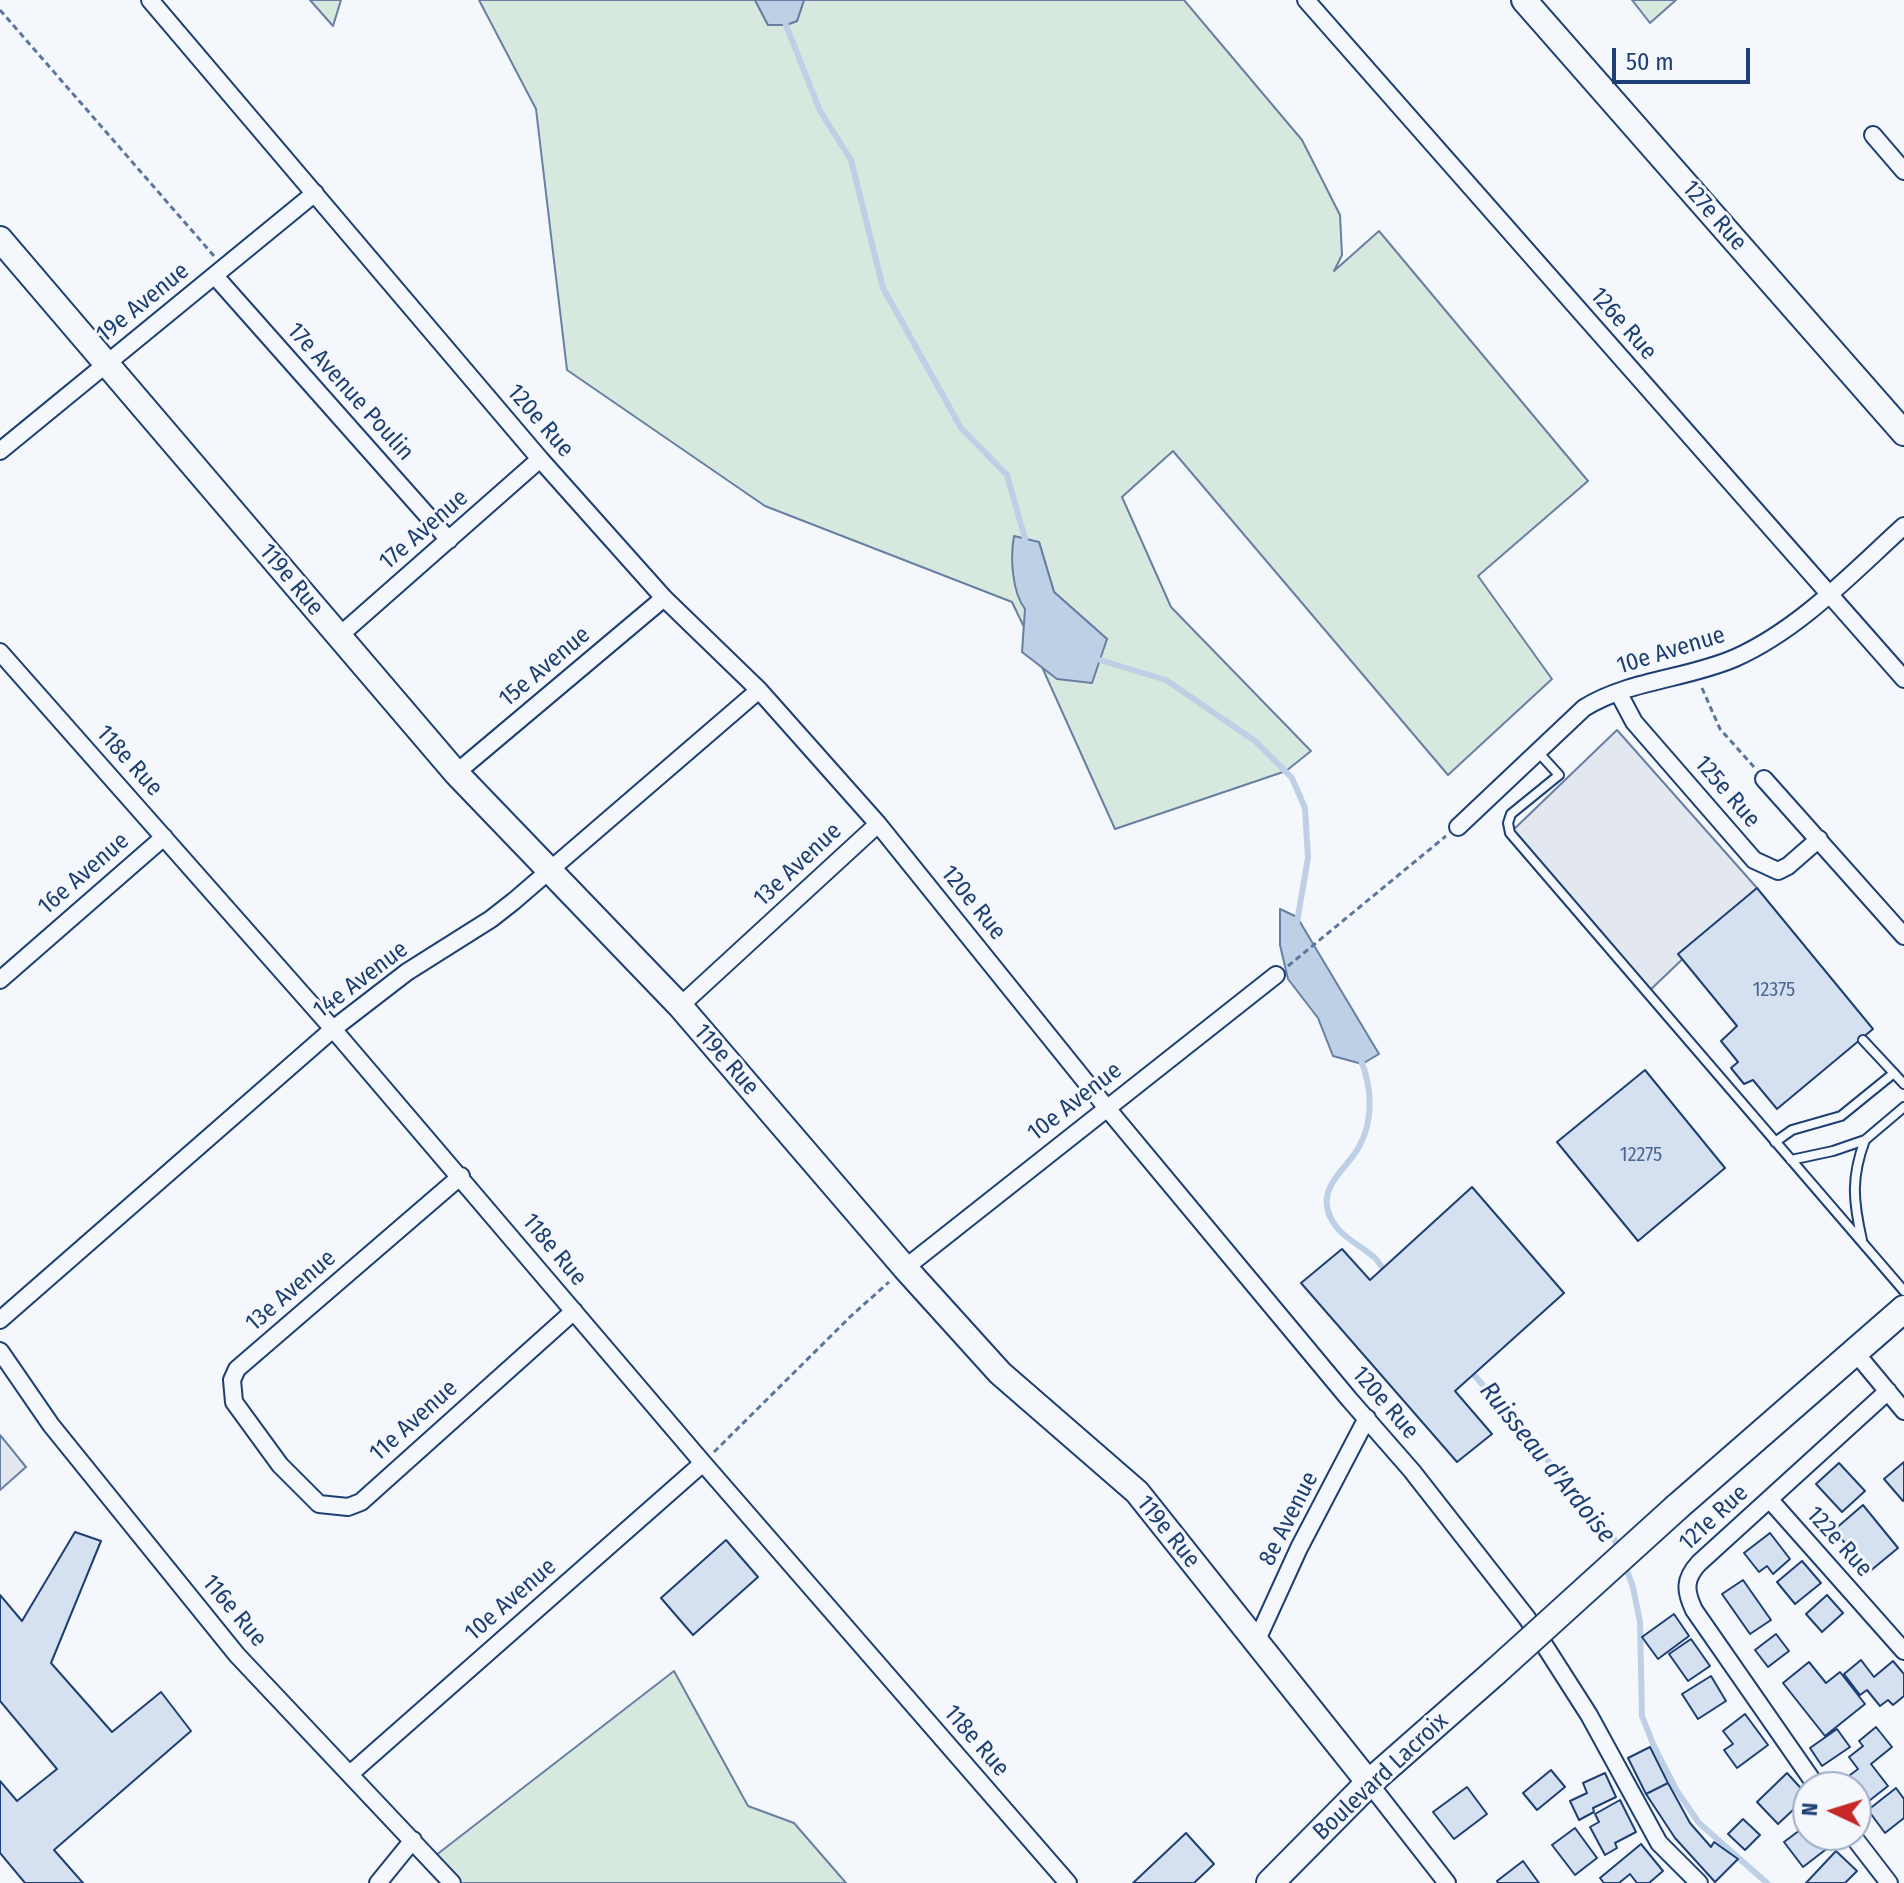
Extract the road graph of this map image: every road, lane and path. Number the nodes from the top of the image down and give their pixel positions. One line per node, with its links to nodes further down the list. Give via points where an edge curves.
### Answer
1 (150, 0): 7 (street, 120e Rue)
2 (1306, 0): 16 (street, 126e Rue)
3 (1524, 0): 11 (street, 127e Rue)
4 (0, 10): 9 (path)
5 (1873, 135): 6 (street)
6 (1904, 171)
7 (315, 193): 9 (street, 19e Avenue); 13 (street, 120e Rue)
8 (0, 239): 10 (street, 119e Rue)
9 (220, 272): 10 (street, 19e Avenue); 15 (street, 17e Avenue Poulin)
10 (106, 363): 12 (street, 19e Avenue); 18 (street, 119e Rue)
11 (1904, 433)
12 (0, 451)
13 (540, 459): 15 (street, 17e Avenue); 17 (street, 120e Rue)
14 (1904, 526): 16 (street, 10e Avenue)
15 (449, 540): 18 (street, 17e Avenue)
16 (1829, 594): 20 (street, 10e Avenue, via 1759,646); 21 (street, 126e Rue)
17 (664, 598): 22 (street, 120e Rue); 25 (street, 15e Avenue)
18 (339, 636): 25 (street, 119e Rue)
19 (0, 652): 29 (street, 118e Rue)
20 (1697, 673): 23 (street, 10e Avenue); 26 (path, via 1720,729)
21 (1904, 679)
22 (759, 690): 27 (street, 120e Rue); 31 (street, 14e Avenue)
23 (1618, 692): 24 (street, 10e Avenue, via 1584,708); 30 (street, 125e Rue, via 1634,722 1754,860 1778,871)
24 (1538, 752): 28 (street, 10e Avenue); 43 (lane, via 1559,775 1511,814 1510,833)
25 (456, 773): 31 (street, 119e Rue)
26 (1764, 779): 30 (street, 125e Rue)
27 (878, 824): 35 (street, 13e Avenue); 40 (street, 120e Rue)
28 (1458, 827): 33 (path)
29 (164, 837): 34 (street, 16e Avenue); 36 (street, 118e Rue)
30 (1819, 839): 32 (street, 125e Rue)
31 (549, 870): 35 (street, 119e Rue); 36 (street, 14e Avenue, via 491,919 407,972)
32 (1904, 936)
33 (1276, 975): 40 (street, 10e Avenue)
34 (0, 980)
35 (680, 1006): 47 (street, 119e Rue)
36 (333, 1029): 45 (street, 118e Rue); 51 (street, 14e Avenue)
37 (1863, 1040): 38 (lane)
38 (1894, 1073): 39 (lane); 43 (lane, via 1841,1116 1792,1130)
39 (1904, 1084)
40 (1106, 1107): 47 (street, 10e Avenue); 56 (street, 120e Rue)
41 (1904, 1107): 42 (lane)
42 (1865, 1140): 44 (lane); 46 (lane, via 1856,1164 1853,1203)
43 (1775, 1142): 44 (lane)
44 (1791, 1160): 46 (lane)
45 (461, 1176): 50 (street, 118e Rue); 58 (street, 13e Avenue, via 237,1369 234,1402)
46 (1863, 1244): 48 (lane)
47 (905, 1268): 57 (path); 60 (street, 119e Rue, via 1000,1373 1137,1492)
48 (1904, 1291)
49 (1904, 1309): 53 (main road)
50 (574, 1311): 57 (street, 118e Rue); 58 (street, 11e Avenue, via 361,1502 348,1507 319,1504)
51 (0, 1320)
52 (0, 1351): 63 (street, 116e Rue, via 51,1425 237,1655)
53 (1855, 1352): 54 (street); 64 (main road, Boulevard Lacroix, bridge)
54 (1888, 1391): 55 (street); 59 (street, 121e Rue)
55 (1904, 1411)
56 (1367, 1418): 60 (street, 8e Avenue); 72 (street, 120e Rue, via 1527,1618 1589,1715 1659,1843)
57 (703, 1463): 63 (street, 10e Avenue); 69 (street, 118e Rue)
58 (280, 1465)
59 (1770, 1500): 61 (street, 122e Rue); 62 (street, 121e Rue, via 1692,1571 1687,1595)
60 (1256, 1642): 64 (street, 119e Rue)
61 (1904, 1651)
62 (1806, 1771)
63 (350, 1774): 65 (street, 116e Rue)
64 (1369, 1783): 70 (main road, Boulevard Lacroix); 71 (street, 119e Rue)
65 (413, 1840): 67 (street); 68 (street, 116e Rue)
66 (1864, 1851): 73 (street)
67 (378, 1883)
68 (452, 1883)
69 (1068, 1883)
70 (1270, 1883)
71 (1447, 1883)
72 (1699, 1883)
73 (1889, 1883)

